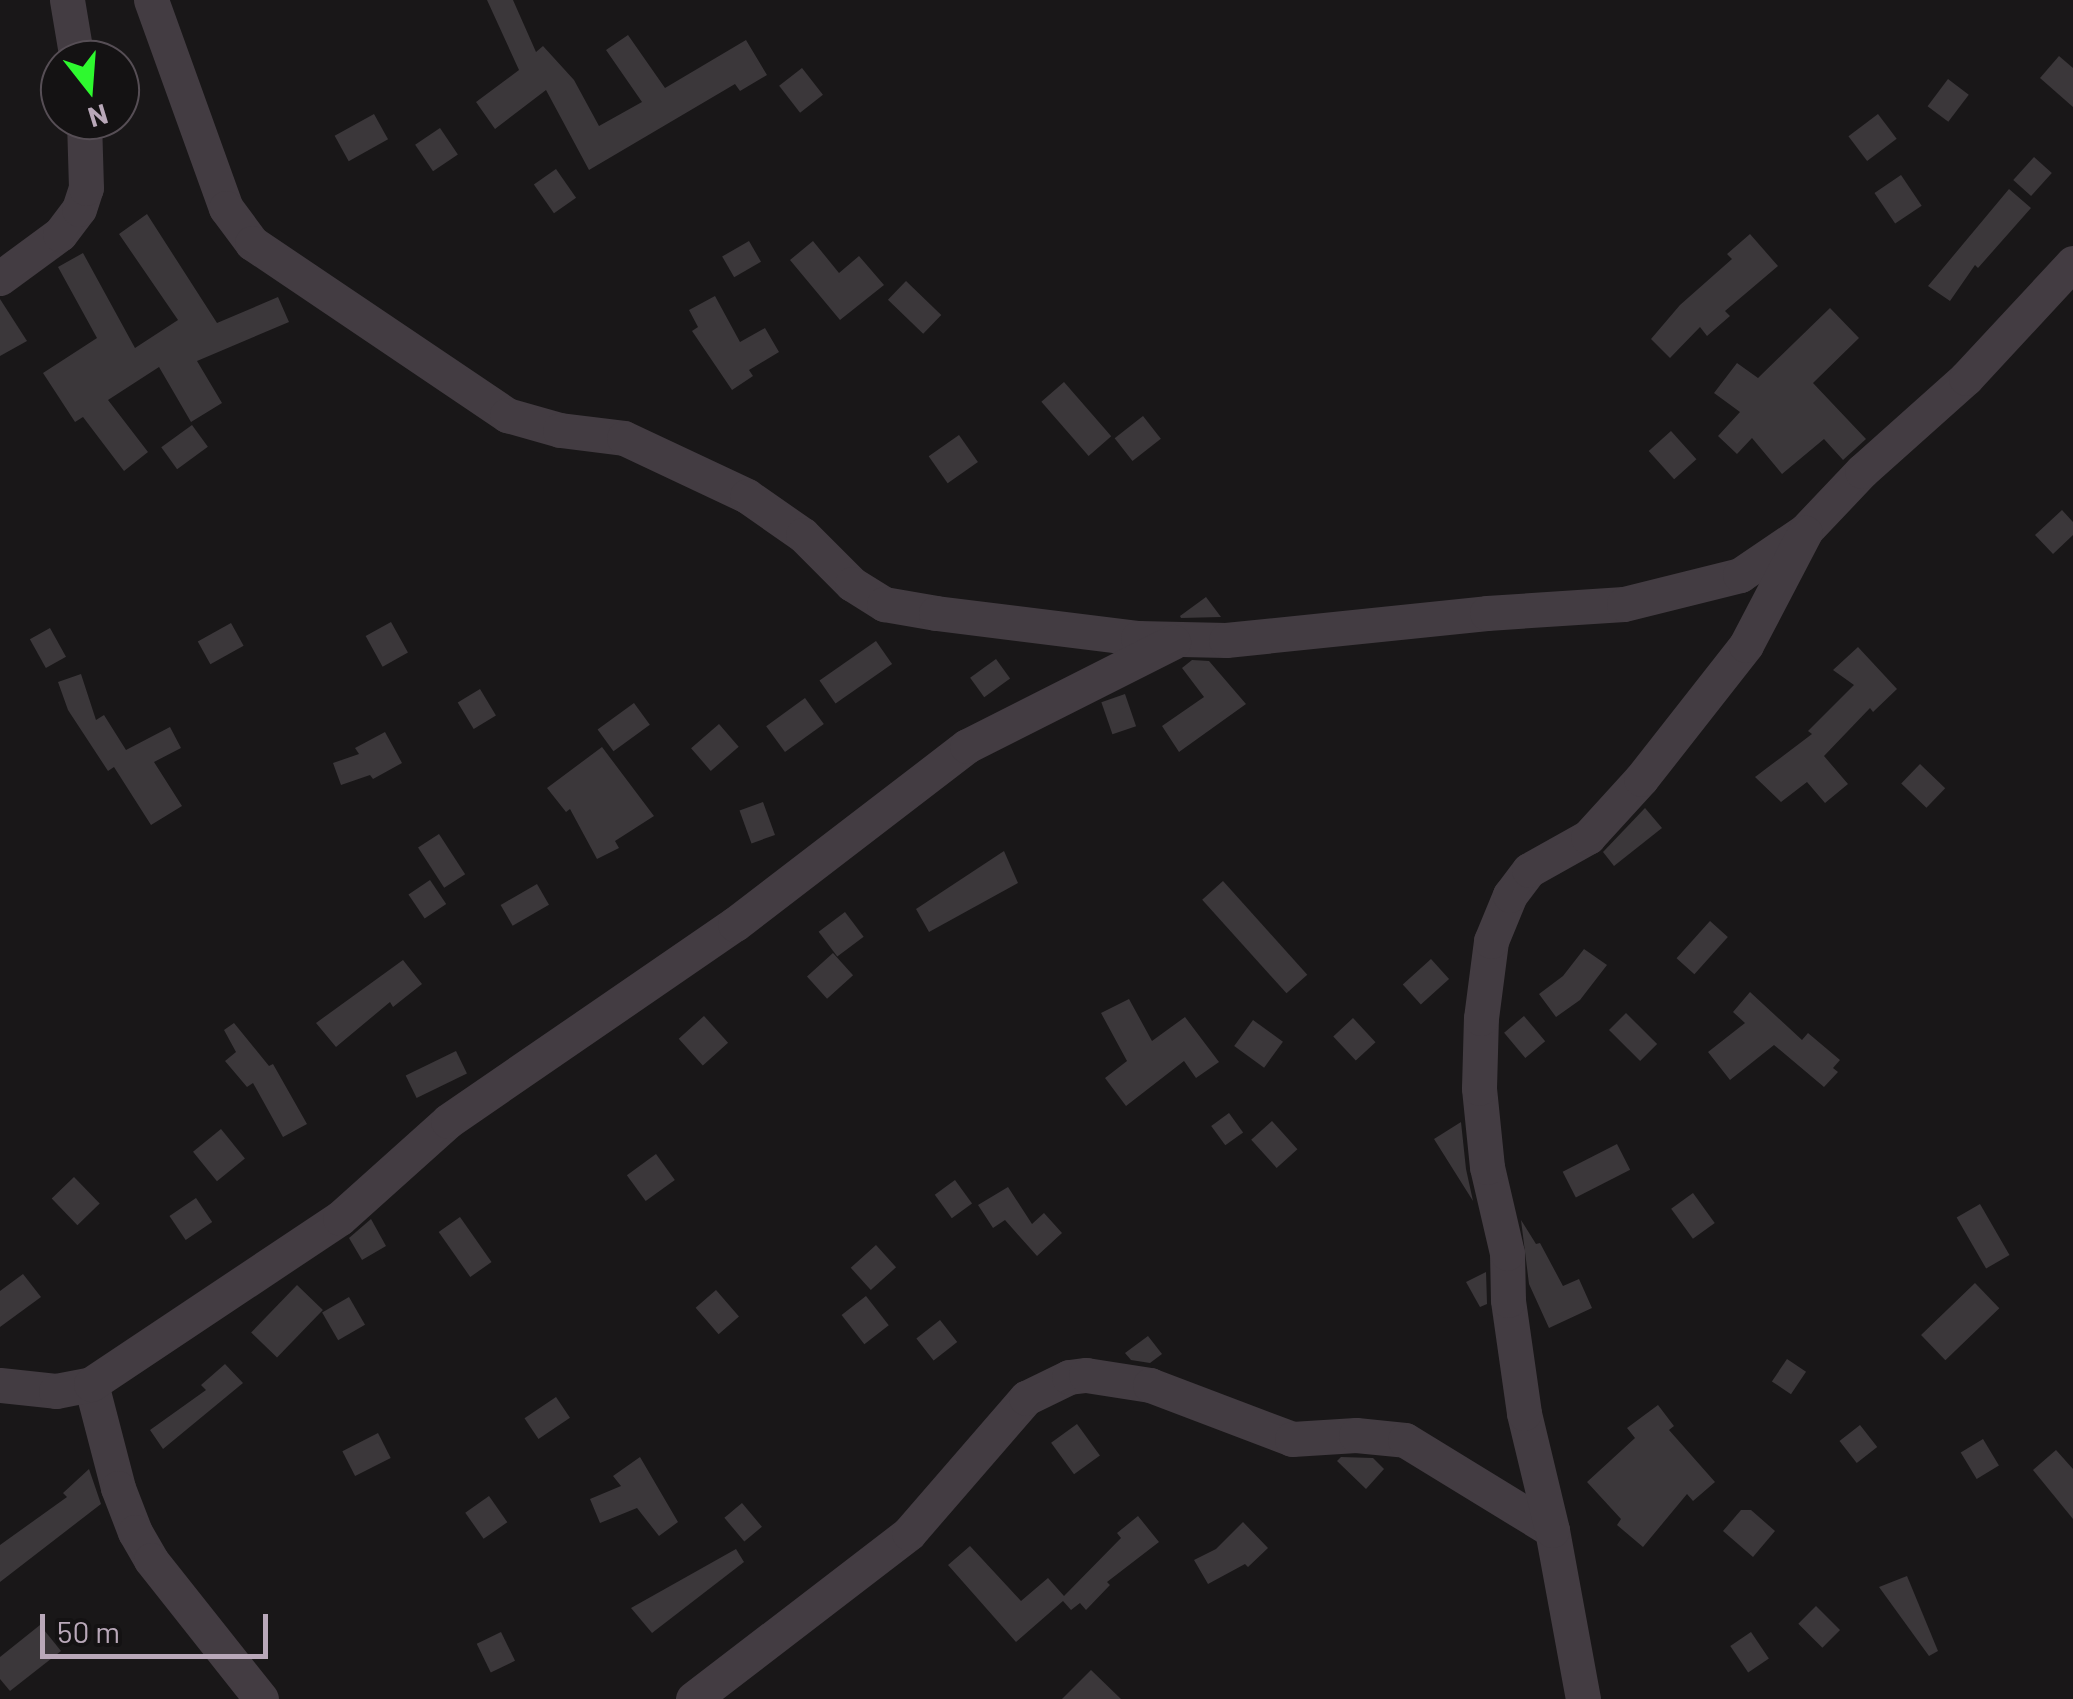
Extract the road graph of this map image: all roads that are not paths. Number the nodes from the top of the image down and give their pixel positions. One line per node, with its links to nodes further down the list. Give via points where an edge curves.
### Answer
1 (67, 0): 3 (street)
2 (152, 0): 8 (street, via 226,208 252,243 507,415 624,438 746,496 884,604)
3 (74, 40)
4 (85, 140): 6 (street, via 86,188 79,209 60,234)
5 (2073, 262): 7 (street, via 1978,365)
6 (0, 278)
7 (1805, 531): 8 (street, via 1740,575 1624,604); 11 (street, via 1746,645 1588,837 1529,870 1491,941 1478,1088 1507,1253 1524,1412)
8 (1178, 639): 9 (street, via 966,746 735,924 448,1121 340,1218)
9 (91, 1384): 10 (street, via 56,1391); 12 (street, via 135,1532)
10 (0, 1385)
11 (1552, 1530): 13 (street, via 1405,1440 1356,1434 1292,1439 1150,1385 1070,1378 1026,1398 909,1533); 14 (street)
12 (262, 1699)
13 (693, 1699)
14 (1582, 1699)

